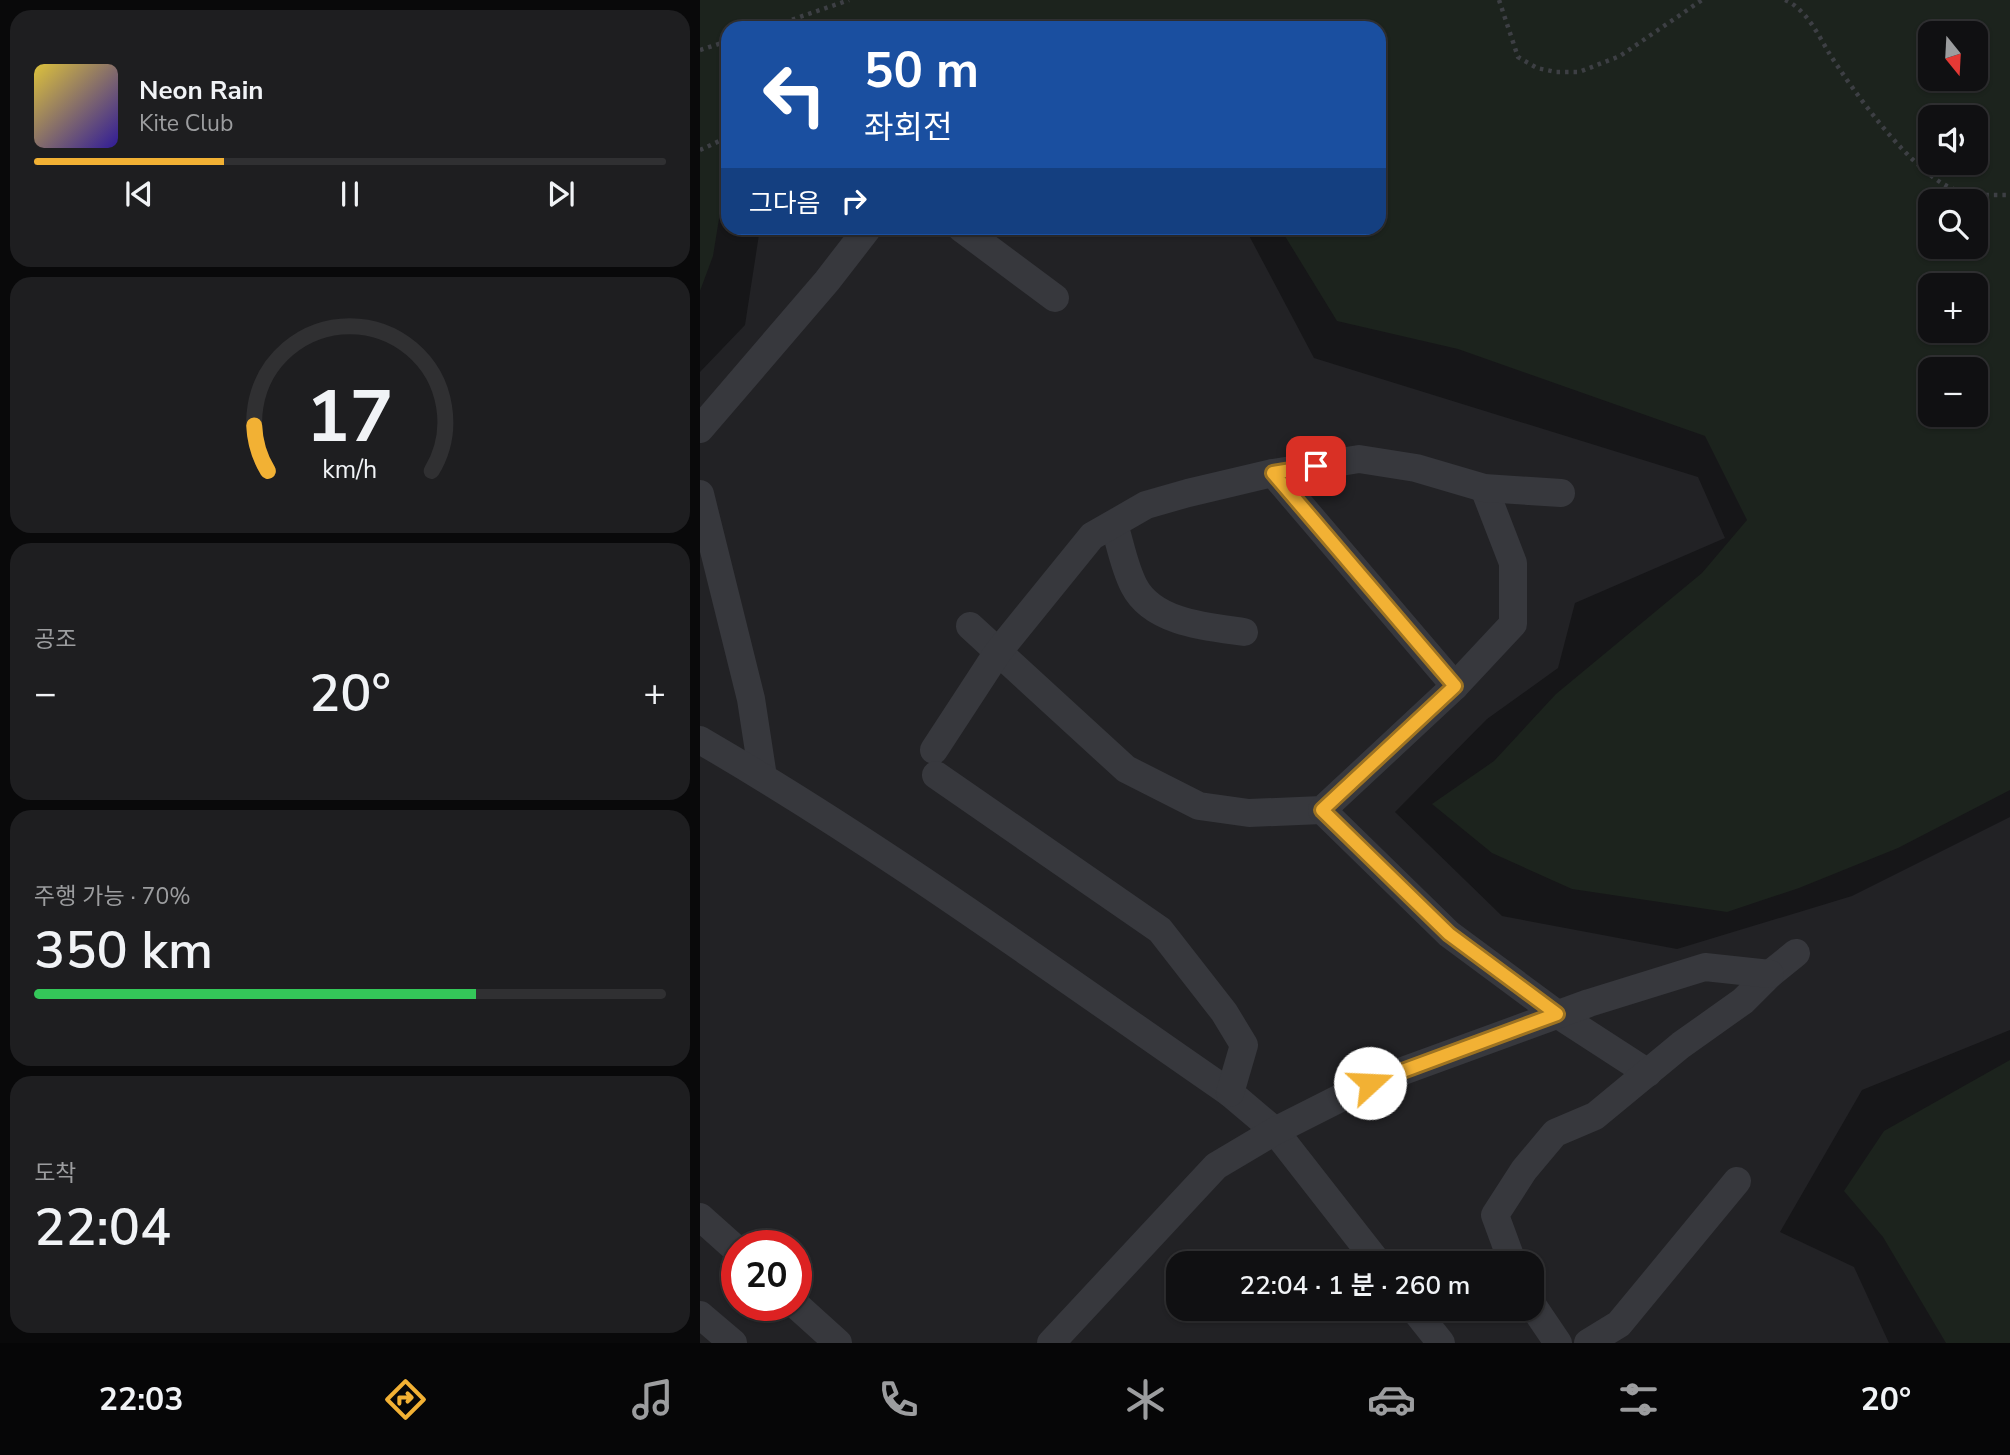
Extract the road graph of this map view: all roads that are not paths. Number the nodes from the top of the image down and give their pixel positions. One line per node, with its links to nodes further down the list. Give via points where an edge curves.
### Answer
1 (863, 235): 4 (lane)
2 (970, 235): 3 (lane)
3 (1055, 298)
4 (700, 429)
5 (1273, 473): 6 (lane, via 1359,459 1416,468); 9 (lane, via 1146,505); 13 (lane)
6 (1484, 488): 7 (lane); 13 (lane, via 1513,563 1513,624)
7 (1561, 493)
8 (700, 494): 15 (lane, via 751,699)
9 (1114, 524): 11 (lane, via 1134,587 1155,609 1199,626); 12 (lane, via 1092,536)
10 (970, 626): 12 (lane)
11 (1244, 632)
12 (998, 652): 16 (lane, via 1126,769 1199,806 1249,813); 21 (lane, via 935,762 1160,930 1244,1045)
13 (1455, 686): 16 (lane)
14 (700, 740): 15 (lane)
15 (763, 777): 21 (lane, via 873,847)
16 (1322, 810): 19 (lane, via 1449,934)
17 (1797, 953): 18 (lane)
18 (1770, 974): 19 (lane, via 1705,967); 20 (lane, via 1744,1001)
19 (1557, 1014): 20 (lane); 22 (lane, via 1370,1083)
20 (1648, 1073): 27 (lane, via 1595,1116 1555,1132 1524,1170 1495,1215)
21 (1230, 1093): 22 (lane)
22 (1275, 1131): 26 (lane); 34 (lane, via 1216,1167)
23 (1737, 1181): 37 (lane, via 1619,1324)
24 (705, 1232): 25 (lane)
25 (721, 1241)
26 (1369, 1251)
27 (1508, 1251)
28 (700, 1315): 32 (lane)
29 (812, 1319): 33 (lane)
30 (1424, 1321): 35 (lane)
31 (1543, 1321): 36 (lane)
32 (733, 1343)
33 (838, 1343)
34 (1051, 1343)
35 (1441, 1343)
36 (1558, 1343)
37 (1588, 1343)

